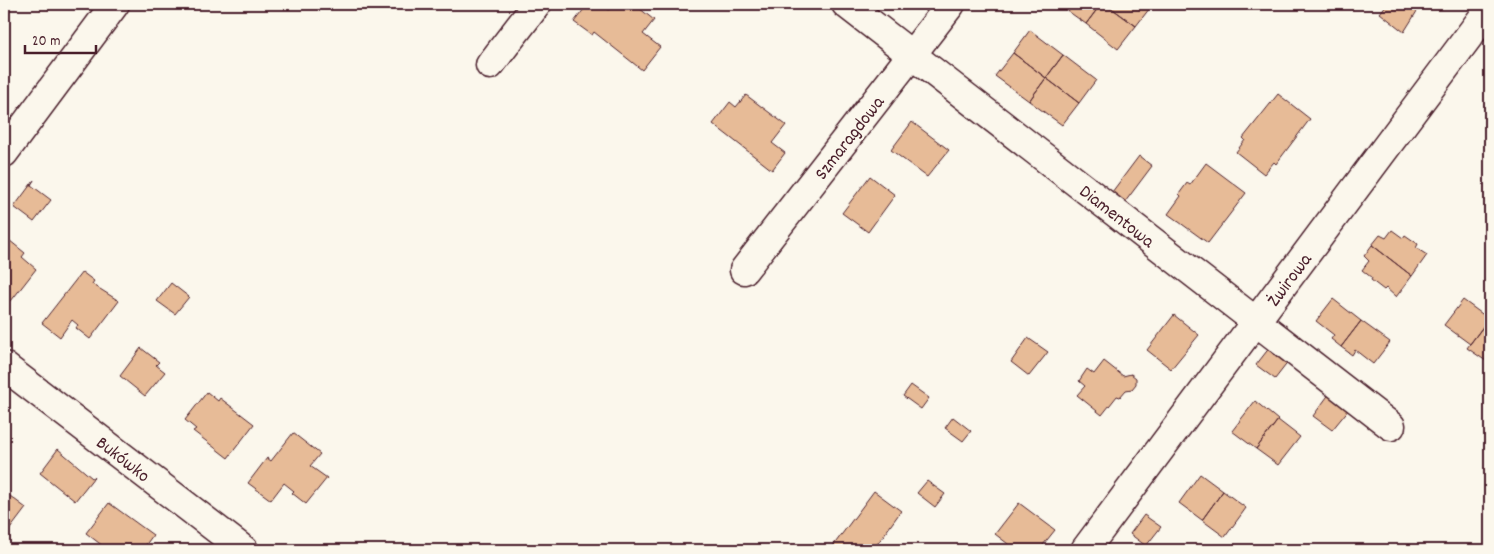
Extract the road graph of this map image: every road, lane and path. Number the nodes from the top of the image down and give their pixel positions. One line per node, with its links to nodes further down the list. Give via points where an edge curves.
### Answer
1 (115, 4): 8 (street)
2 (537, 4): 7 (street)
3 (846, 4): 6 (street, Diamentowa)
4 (951, 4): 6 (street, Szmaragdowa)
5 (1490, 8): 10 (street, Żwirowa)
6 (912, 55): 9 (street, Szmaragdowa); 10 (street, Diamentowa)
7 (490, 65)
8 (4, 153)
9 (744, 270)
10 (1256, 322): 12 (street, Diamentowa); 14 (street, Żwirowa)
11 (4, 366): 13 (street, Bukówko)
12 (1391, 426)
13 (244, 550)
14 (1085, 550)

